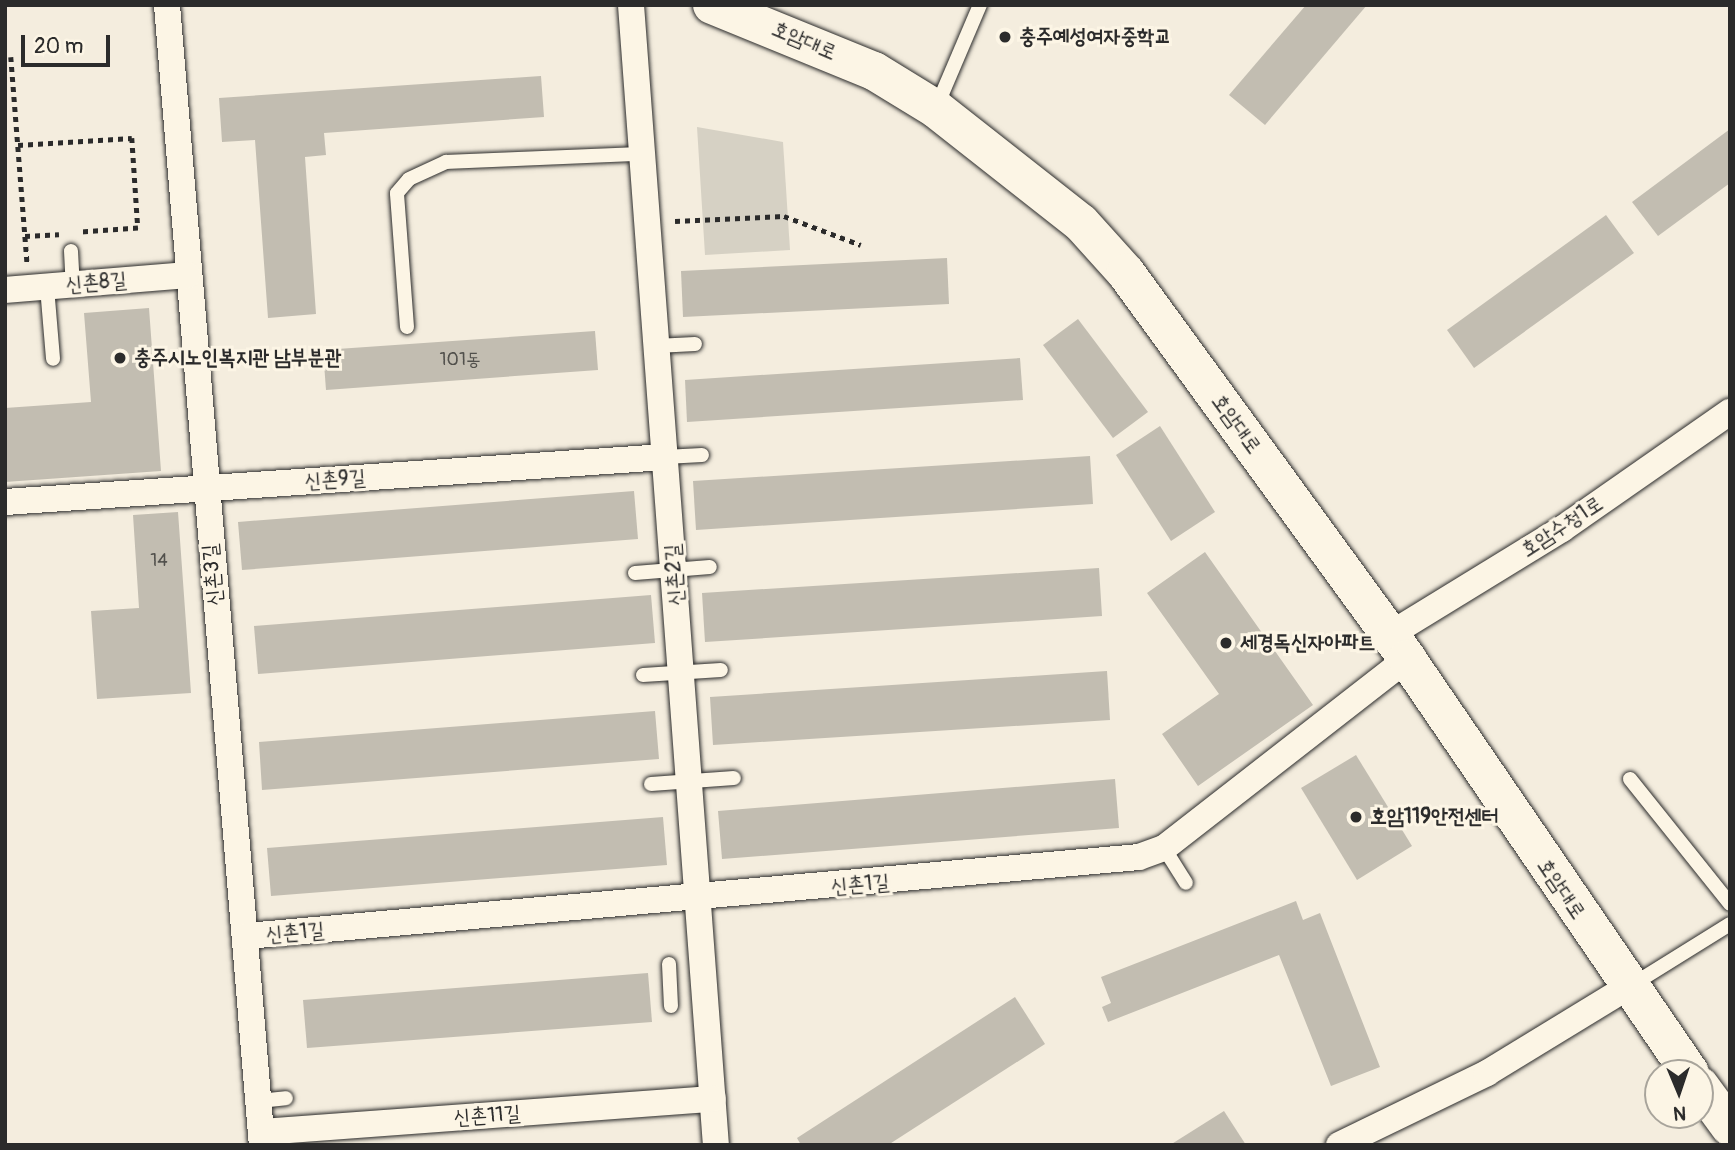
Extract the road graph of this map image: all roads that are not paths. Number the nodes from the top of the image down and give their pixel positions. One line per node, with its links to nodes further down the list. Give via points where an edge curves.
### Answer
1 (167, 5): 8 (street, 신촌3길)
2 (631, 5): 6 (street, 신촌2길)
3 (712, 5): 5 (street, 호암대로, via 874,71)
4 (980, 5): 5 (lane)
5 (936, 109): 23 (street, 호암대로, via 1081,223 1126,273)
6 (639, 154): 11 (lane, via 446,162 409,179 397,193); 13 (street, 신촌2길)
7 (71, 251): 9 (lane)
8 (187, 275): 9 (street, 신촌8길); 18 (street, 신촌3길)
9 (60, 286): 10 (street, 신촌8길); 14 (lane)
10 (5, 290)
11 (407, 327)
12 (695, 344): 13 (lane)
13 (656, 346): 17 (street, 신촌2길)
14 (53, 359)
15 (1730, 412): 23 (street, 호암수청1로)
16 (702, 455): 17 (lane)
17 (666, 457): 18 (street, 신촌9길); 21 (street, 신촌2길)
18 (205, 489): 19 (street, 신촌9길); 36 (street, 신촌3길)
19 (5, 502)
20 (710, 567): 21 (lane)
21 (674, 570): 22 (lane); 25 (street, 신촌2길)
22 (635, 573)
23 (1398, 647): 31 (street, 신촌1길); 38 (street, 호암대로)
24 (721, 670): 25 (lane)
25 (682, 673): 26 (lane); 29 (street, 신촌2길)
26 (643, 675)
27 (734, 778): 29 (lane)
28 (1630, 779): 34 (lane)
29 (691, 781): 30 (lane); 33 (street, 신촌2길)
30 (651, 784)
31 (1164, 848): 32 (lane); 33 (street, 신촌1길, via 1098,863)
32 (1186, 883)
33 (698, 900): 36 (street, 신촌1길); 42 (street, 신촌2길)
34 (1730, 904)
35 (1730, 924): 38 (lane)
36 (247, 936): 43 (street, 신촌3길)
37 (669, 964): 39 (lane)
38 (1628, 987): 40 (street, 호암대로); 48 (street, via 1487,1073)
39 (671, 1006)
40 (1680, 1059)
41 (286, 1098): 43 (lane)
42 (713, 1099): 46 (street, 신촌11길); 47 (street, 신촌2길)
43 (258, 1101): 46 (street, 신촌3길)
44 (1714, 1105): 45 (street)
45 (1730, 1127)
46 (261, 1138)
47 (716, 1145)
48 (1339, 1145)

